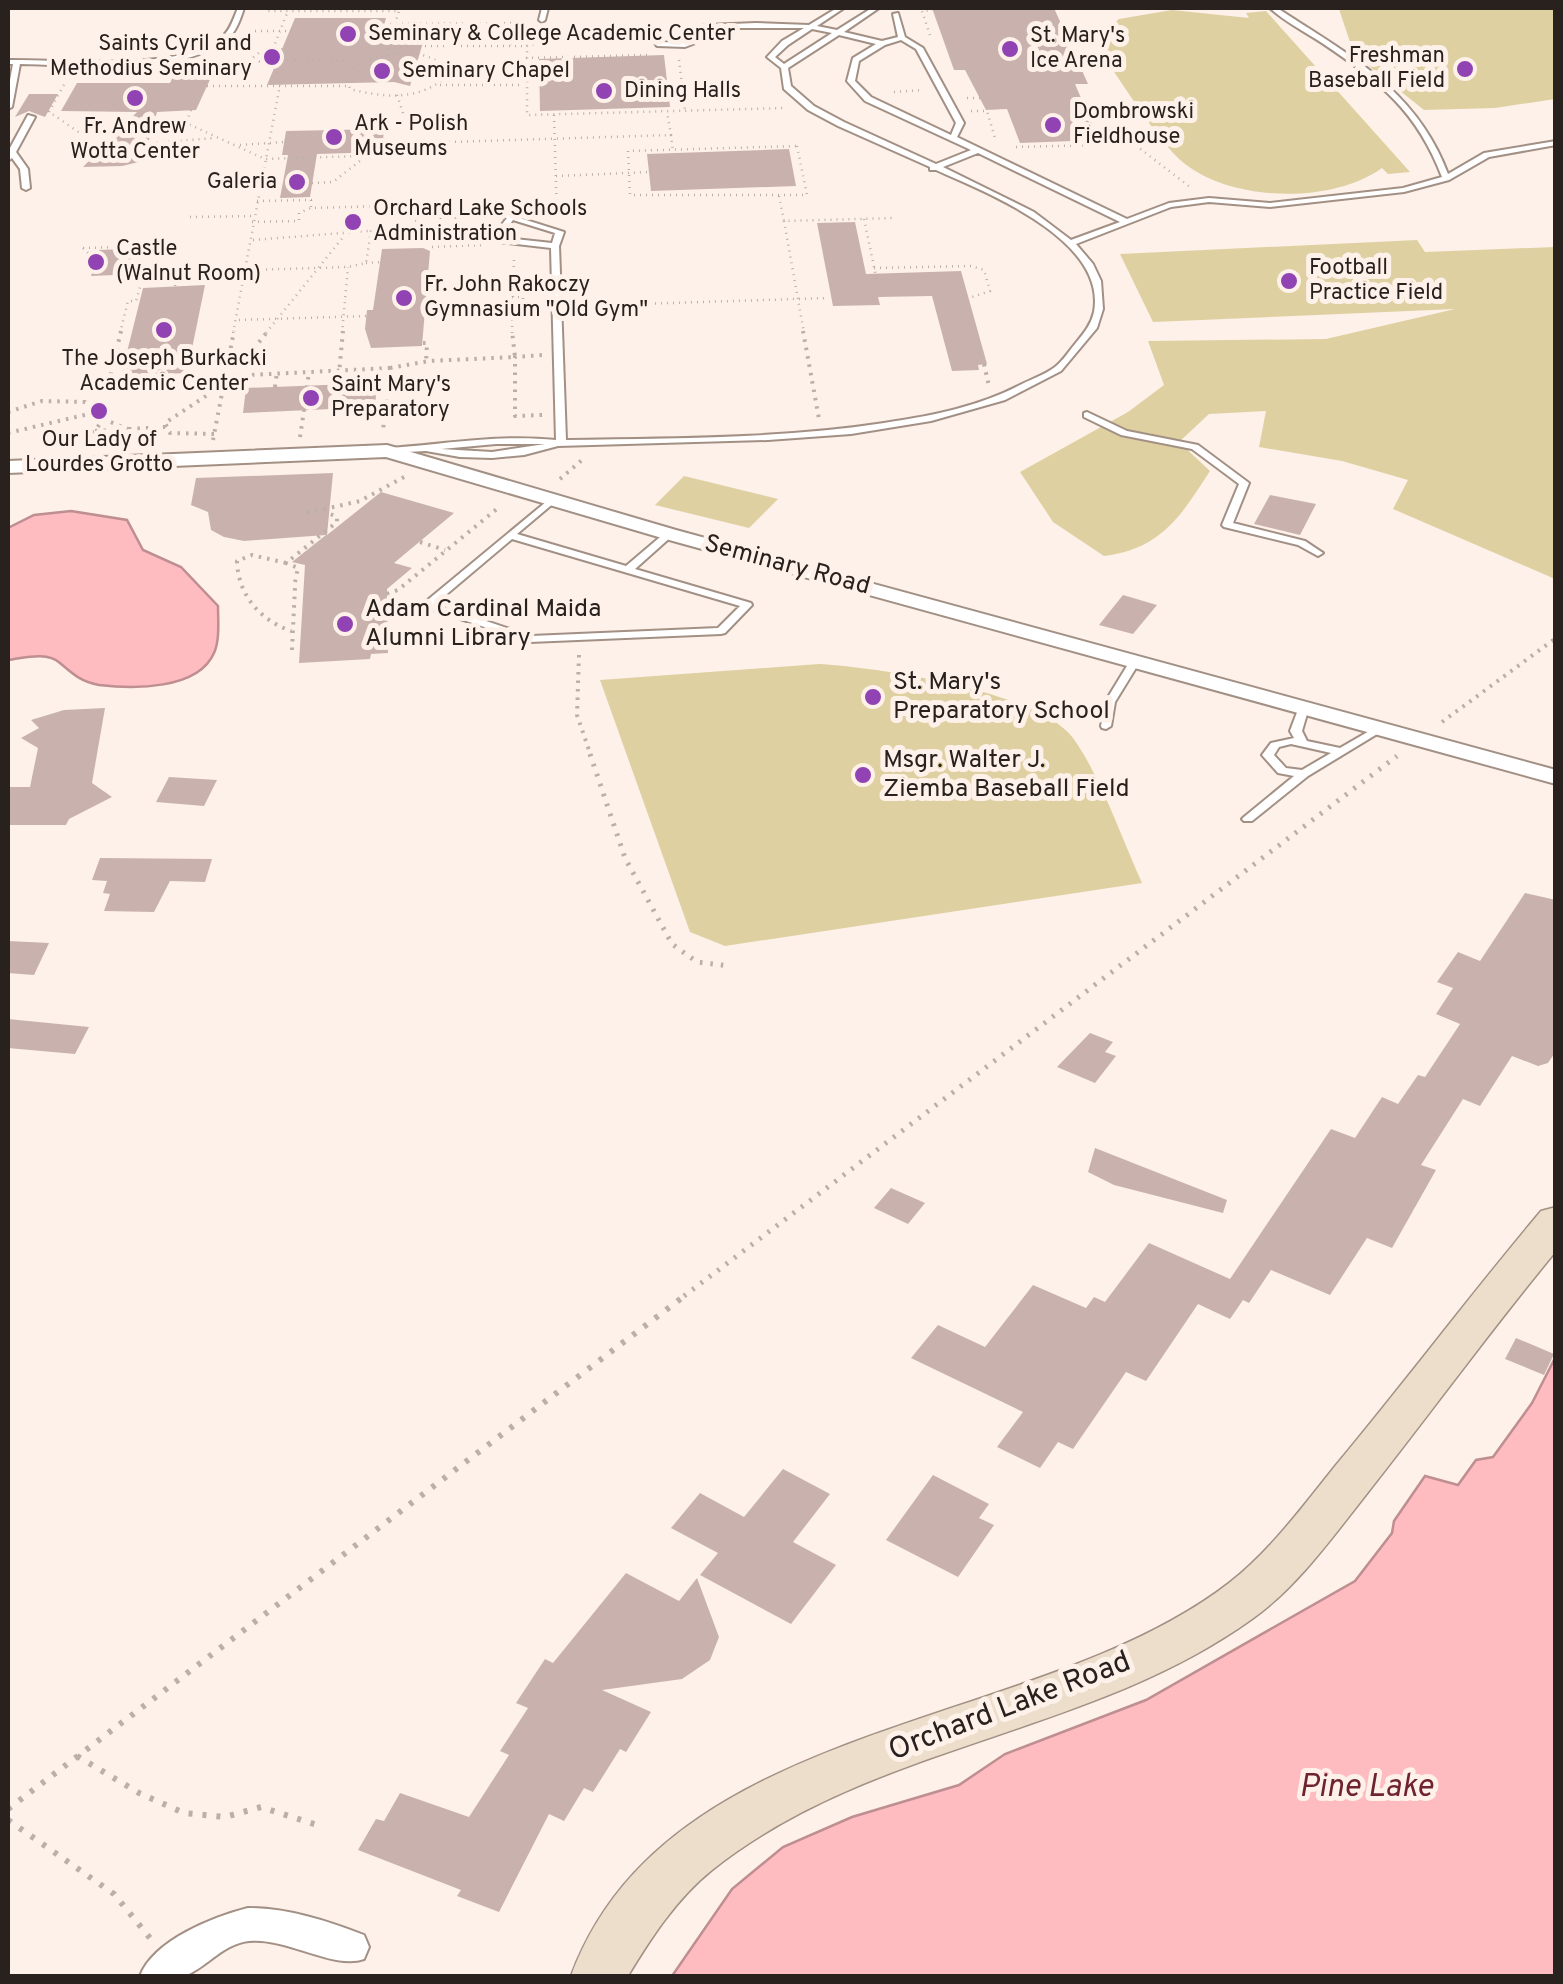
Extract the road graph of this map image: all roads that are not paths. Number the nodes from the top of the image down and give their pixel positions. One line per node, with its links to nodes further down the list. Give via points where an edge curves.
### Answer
1 (242, 8): 13 (lane, via 231,31 206,48 142,61)
2 (545, 8): 7 (lane)
3 (841, 8): 8 (lane)
4 (876, 8): 10 (lane)
5 (1273, 8): 22 (lane, via 1410,109 1437,144)
6 (896, 14): 11 (lane)
7 (542, 20)
8 (810, 27): 9 (lane); 10 (lane); 14 (lane, via 772,57)
9 (728, 29): 9 (lane, via 673,30 654,36 660,44 684,46)
10 (836, 33): 12 (lane); 14 (lane)
11 (902, 38): 12 (lane); 17 (lane, via 919,48 960,123)
12 (882, 43): 17 (lane, via 856,60 851,80 868,99)
13 (12, 62): 15 (lane)
14 (784, 67): 21 (lane, via 786,87 811,108)
15 (8, 107)
16 (31, 117): 20 (lane)
17 (953, 138): 19 (lane)
18 (1556, 143): 22 (lane, via 1487,155)
19 (978, 150): 21 (lane); 26 (lane)
20 (9, 153): 23 (lane, via 24,169)
21 (933, 168): 27 (lane, via 1041,220)
22 (1446, 178): 26 (lane, via 1404,190 1270,205 1169,205)
23 (26, 188)
24 (433, 215): 25 (lane)
25 (512, 216): 28 (lane, via 550,226 562,236); 28 (lane, via 502,240)
26 (1127, 222): 27 (lane)
27 (1071, 243): 30 (lane, via 1094,276 1100,307 1089,337 1055,371 1010,396 953,415 823,432)
28 (555, 246): 30 (lane)
29 (1087, 415): 36 (lane, via 1124,434 1196,447 1244,483 1227,524)
30 (561, 443): 31 (lane)
31 (425, 456): 32 (street, Seminary Road, via 384,444); 33 (street, Seminary Road)
32 (8, 467)
33 (546, 498): 34 (street, Seminary Road); 35 (lane)
34 (669, 534): 37 (lane); 38 (street, Seminary Road)
35 (510, 535): 37 (lane); 37 (lane, via 428,605 530,639 720,630 747,605)
36 (1318, 553)
37 (628, 570)
38 (1134, 662): 39 (street, Seminary Road); 40 (lane, via 1110,702)
39 (1304, 707): 41 (street, Seminary Road); 42 (lane, via 1296,731)
40 (1106, 726)
41 (1382, 728): 43 (lane); 45 (street, Seminary Road)
42 (1302, 743): 43 (lane); 44 (lane, via 1275,745 1268,755 1282,770)
43 (1341, 752): 44 (lane)
44 (1304, 774): 46 (lane)
45 (1556, 777)
46 (1248, 819)
47 (1556, 1222): 50 (main road, Orchard Lake Road, via 1312,1528 1238,1603 1107,1678 805,1783 750,1812 691,1851 655,1888)
48 (351, 1946): 49 (street, via 254,1922 206,1938)
49 (167, 1969)
50 (598, 1976)

